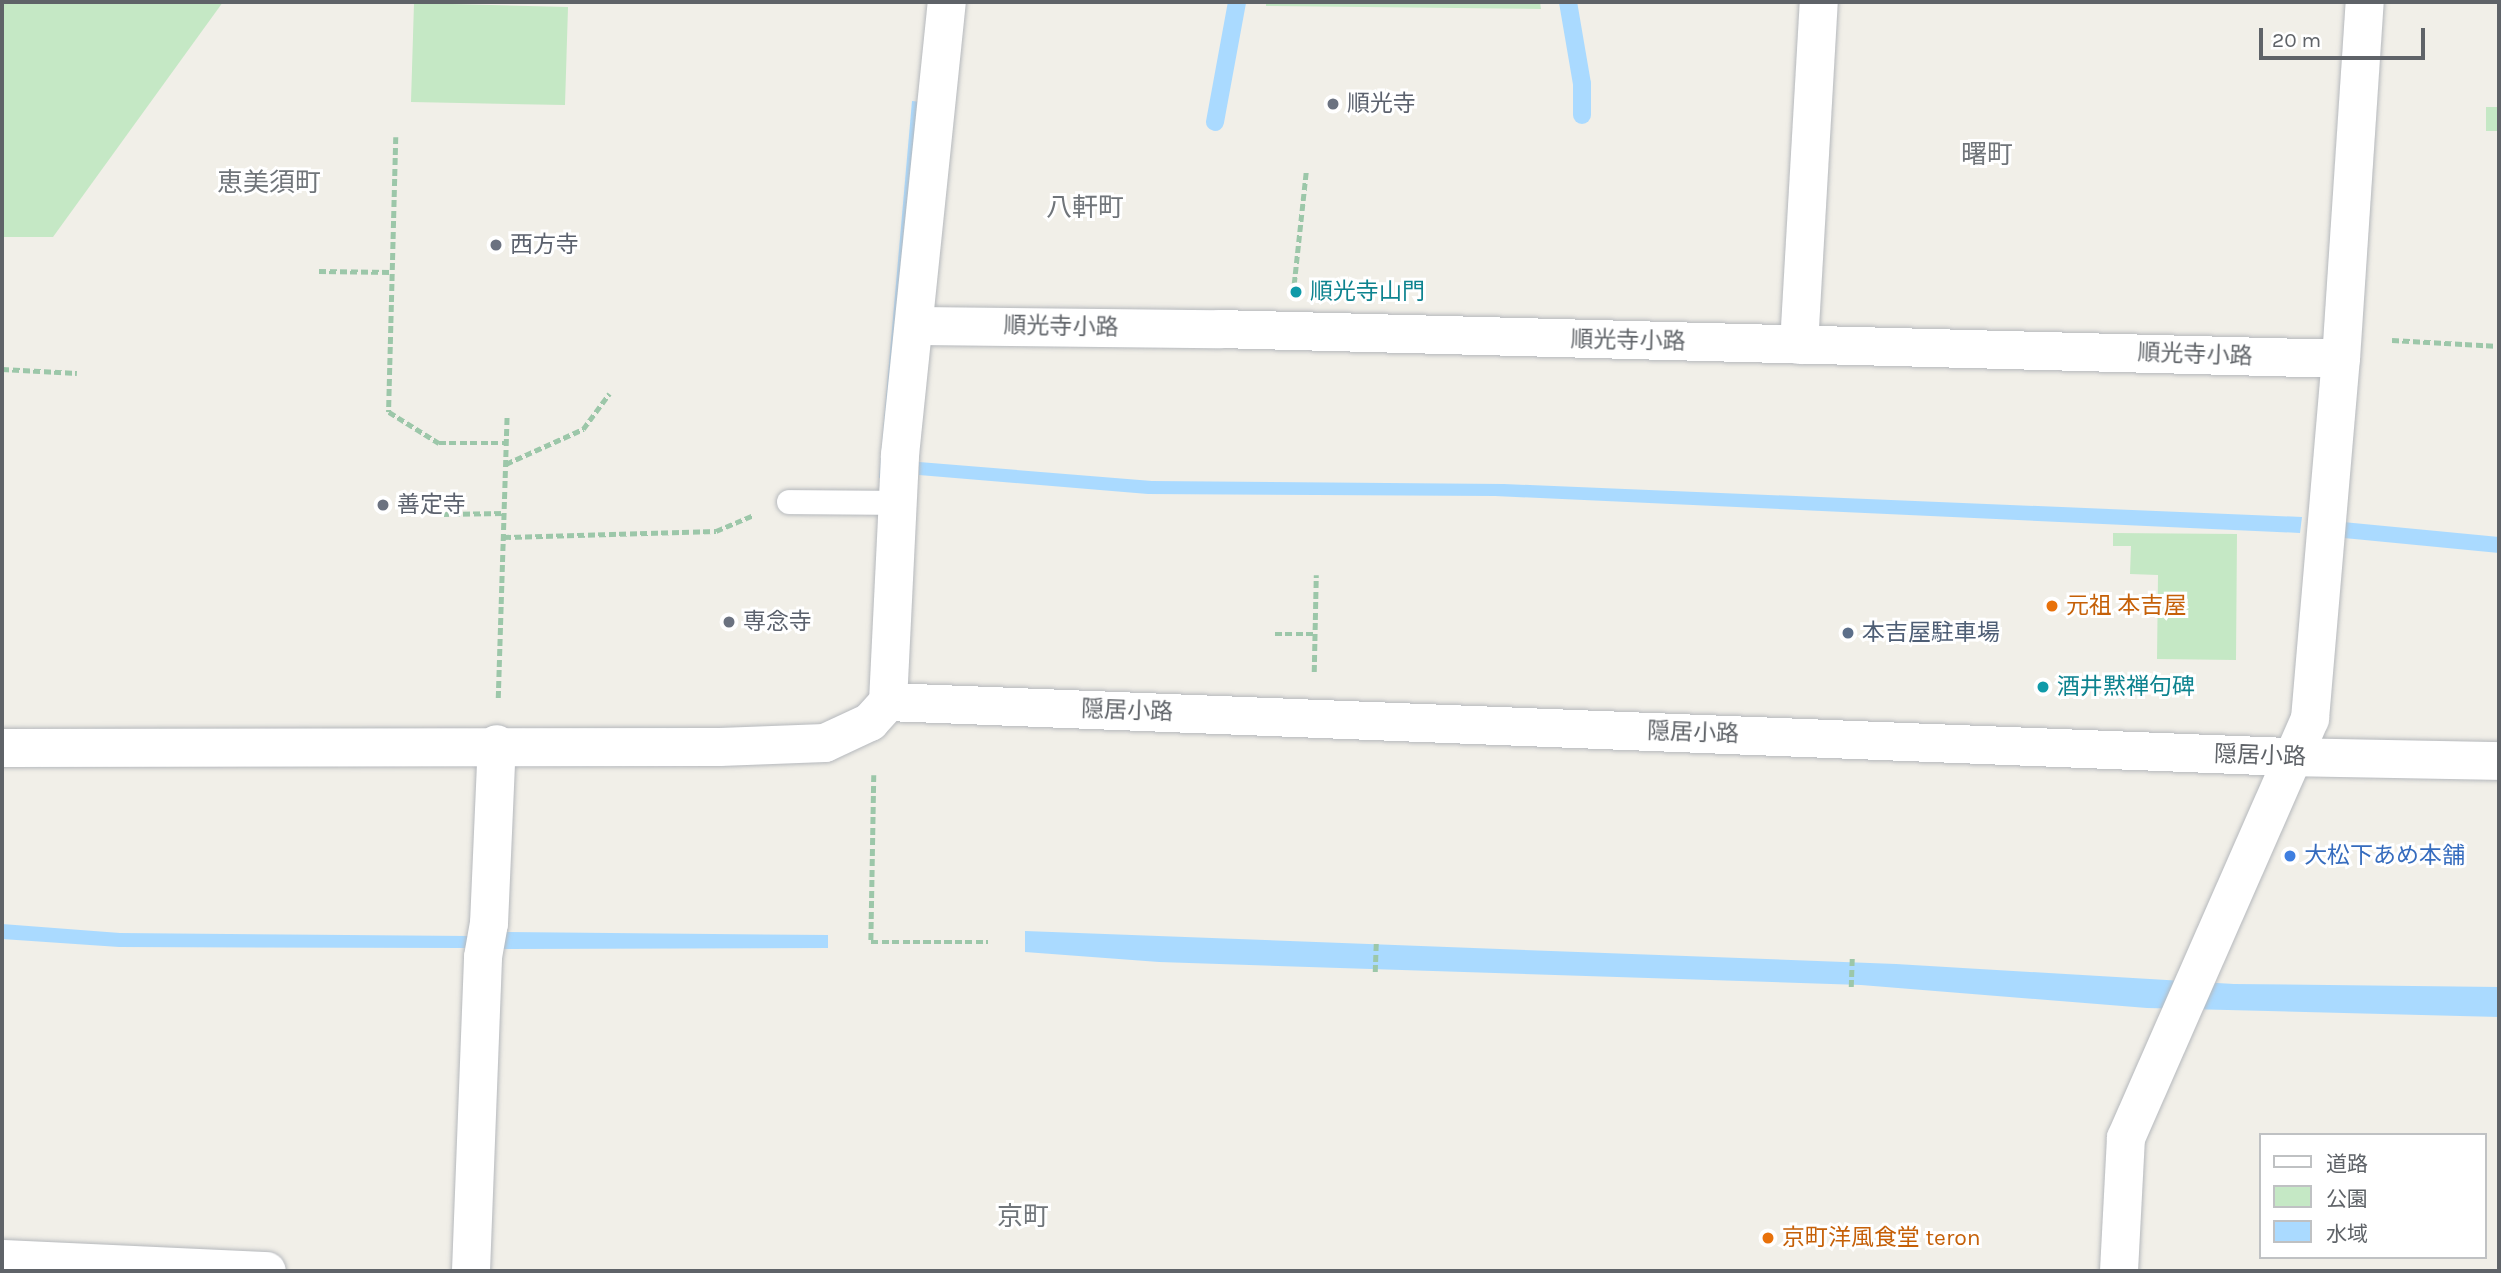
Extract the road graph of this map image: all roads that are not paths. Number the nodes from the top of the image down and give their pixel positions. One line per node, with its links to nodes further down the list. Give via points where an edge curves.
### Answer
1 (947, 2): 4 (street)
2 (1819, 2): 5 (street)
3 (2365, 2): 6 (street)
4 (915, 326): 5 (street, 順光寺小路); 7 (street)
5 (1799, 345): 6 (street, 順光寺小路)
6 (2342, 349): 12 (street, via 2310,719)
7 (892, 485): 8 (lane); 9 (street)
8 (789, 502)
9 (879, 712): 10 (street, via 825,743); 12 (street, 隠居小路, via 1313,719)
10 (497, 744): 11 (street); 16 (street)
11 (2, 748)
12 (2290, 757): 13 (street, 隠居小路); 17 (street, via 2126,1138)
13 (2499, 761)
14 (2, 1259): 15 (street)
15 (267, 1271)
16 (471, 1271)
17 (2119, 1271)

